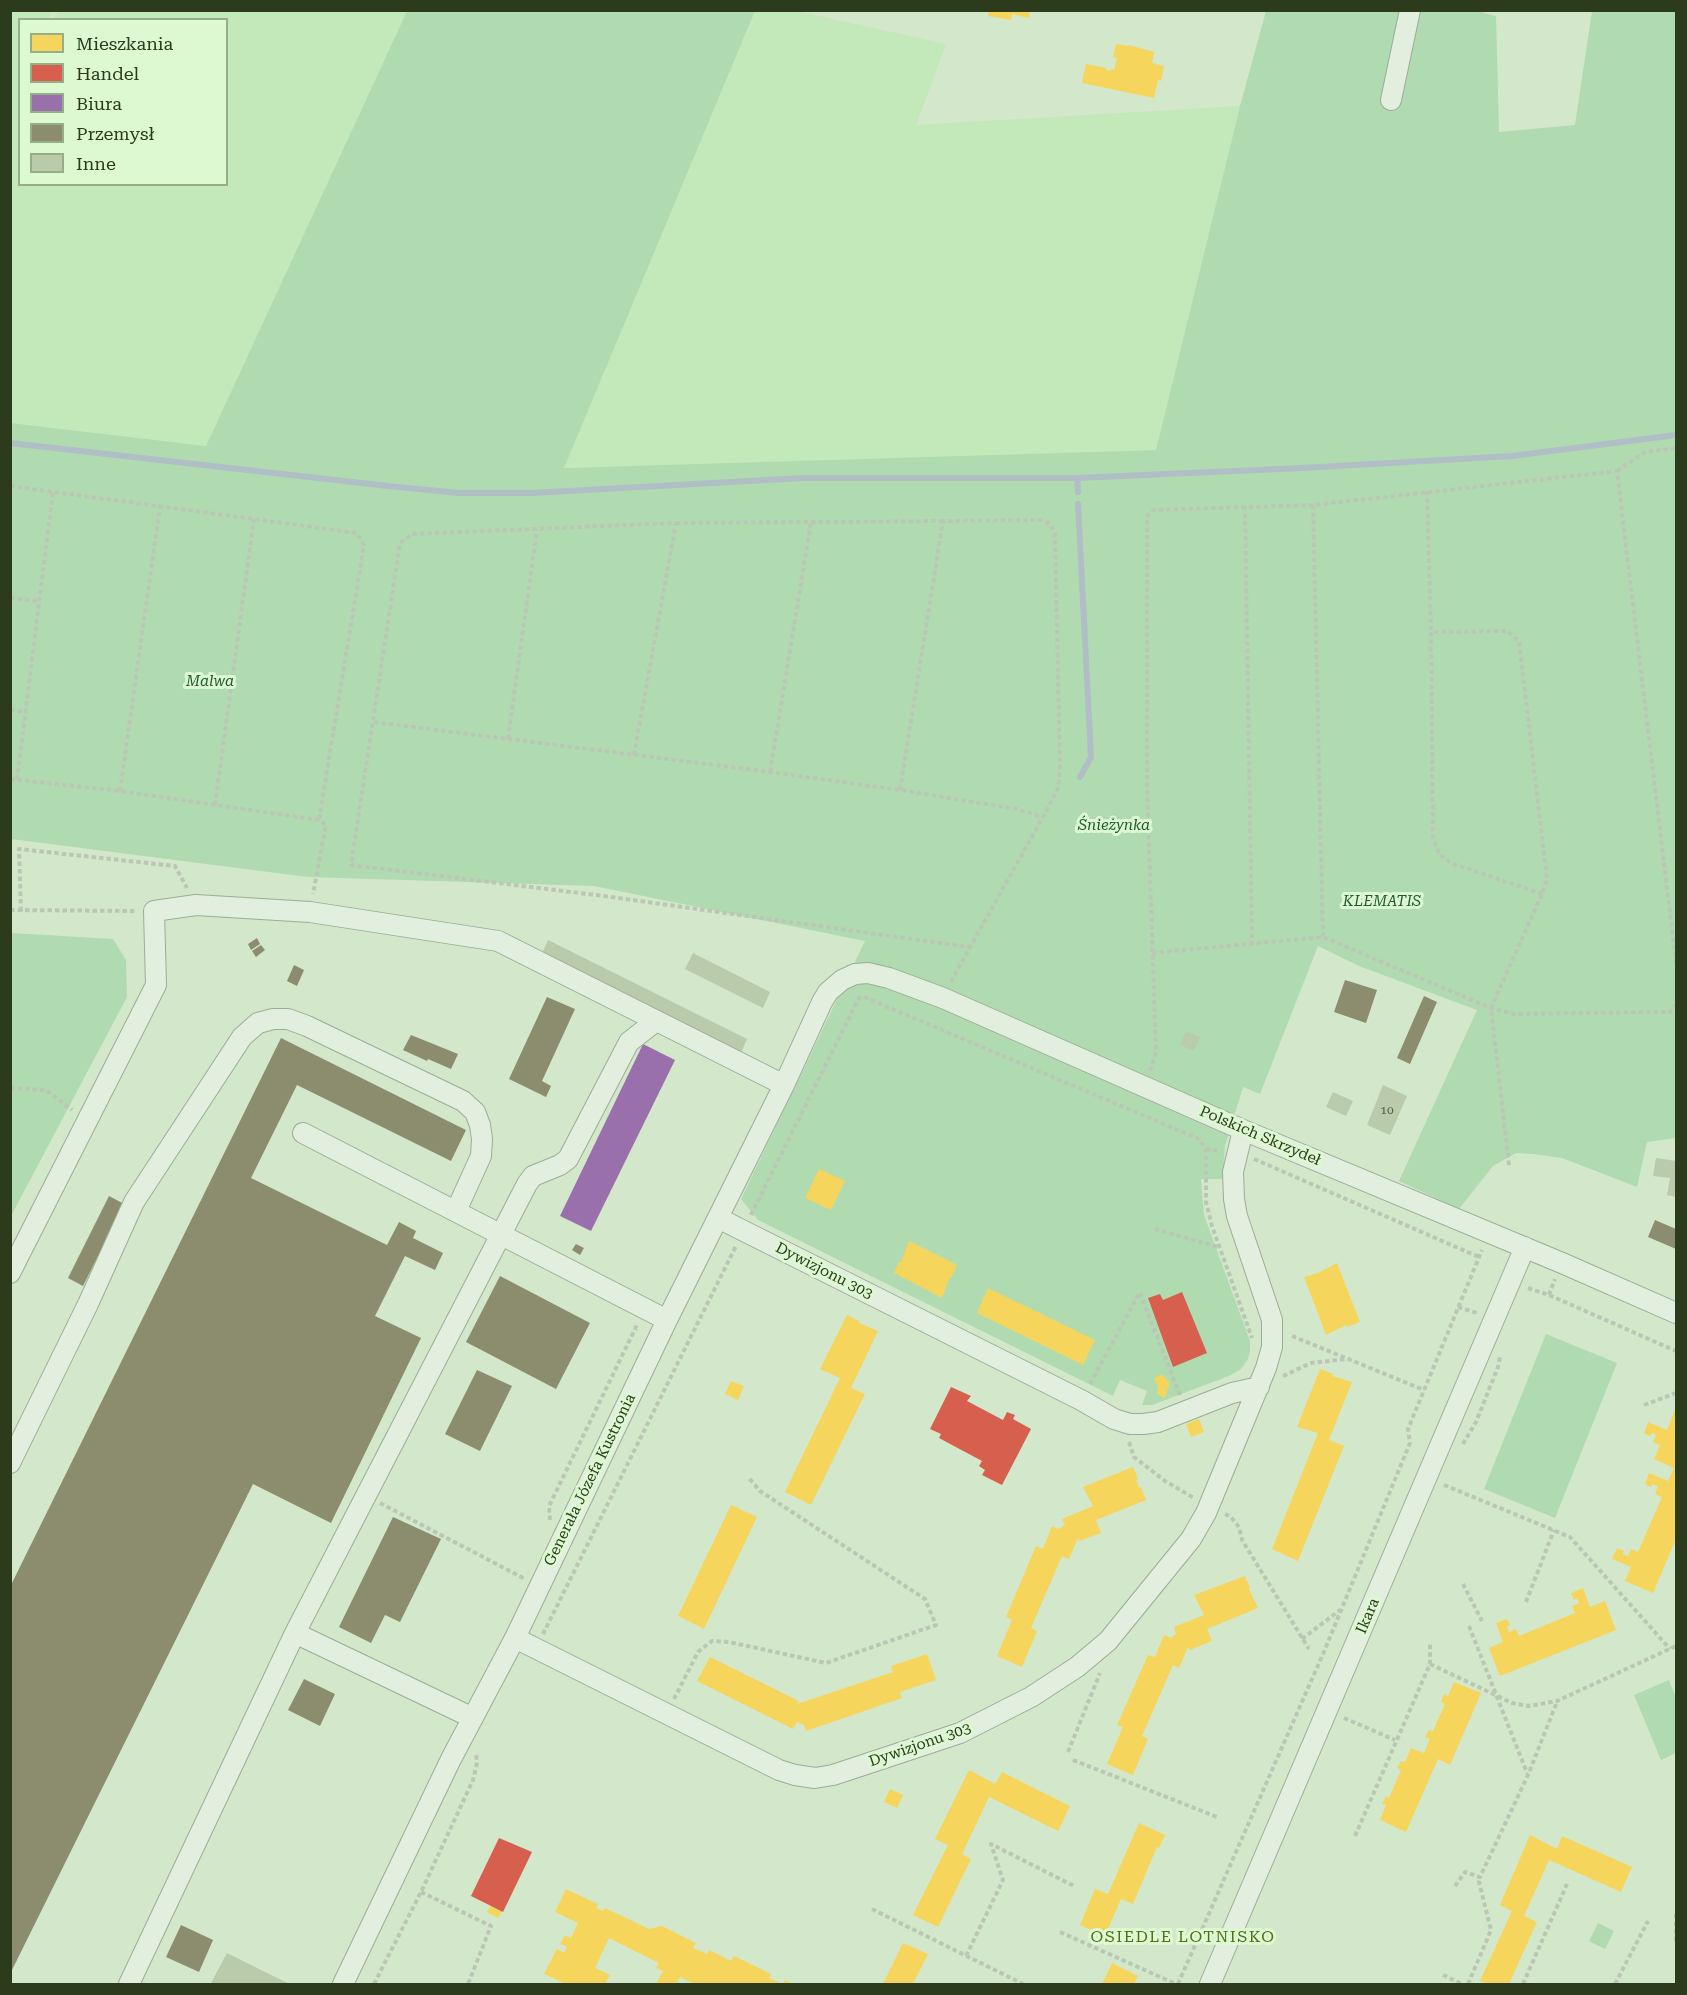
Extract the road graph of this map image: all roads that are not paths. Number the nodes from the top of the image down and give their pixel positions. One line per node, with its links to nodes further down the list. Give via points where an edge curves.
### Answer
1 (1410, 10): 2 (street)
2 (1391, 100)
3 (842, 980): 5 (street, Generała Józefa Kustronia, via 822,1002); 6 (street, Polskich Skrzydeł, via 868,973 943,998)
4 (656, 1021): 5 (street); 10 (street, via 629,1042 568,1159 534,1176); 12 (street, via 498,941 310,912 196,904 154,911 156,985)
5 (784, 1085): 9 (street, Generała Józefa Kustronia)
6 (1243, 1130): 11 (street, Polskich Skrzydeł); 15 (street, Dywizjonu 303, via 1233,1172 1234,1199 1273,1331)
7 (303, 1133): 8 (street)
8 (456, 1211): 10 (street); 16 (street, via 481,1156 482,1139 475,1112 463,1101 307,1026 273,1018 258,1023 242,1037 134,1202)
9 (718, 1218): 14 (street, Generała Józefa Kustronia); 15 (street, Dywizjonu 303, via 1130,1424 1158,1422 1232,1393)
10 (501, 1234): 14 (street); 17 (street)
11 (1525, 1247): 13 (street, Polskich Skrzydeł); 22 (street, Ikara)
12 (11, 1272)
13 (1677, 1313)
14 (668, 1320): 18 (street, Generała Józefa Kustronia)
15 (1259, 1387): 18 (street, Dywizjonu 303, via 1191,1539 1108,1641 1077,1667 1031,1696 960,1733 833,1775 795,1775)
16 (10, 1463)
17 (295, 1633): 19 (street); 20 (street)
18 (515, 1638): 19 (street, Generała Józefa Kustronia)
19 (473, 1718): 21 (street, Generała Józefa Kustronia)
20 (129, 1984)
21 (343, 1984)
22 (1210, 1984)

